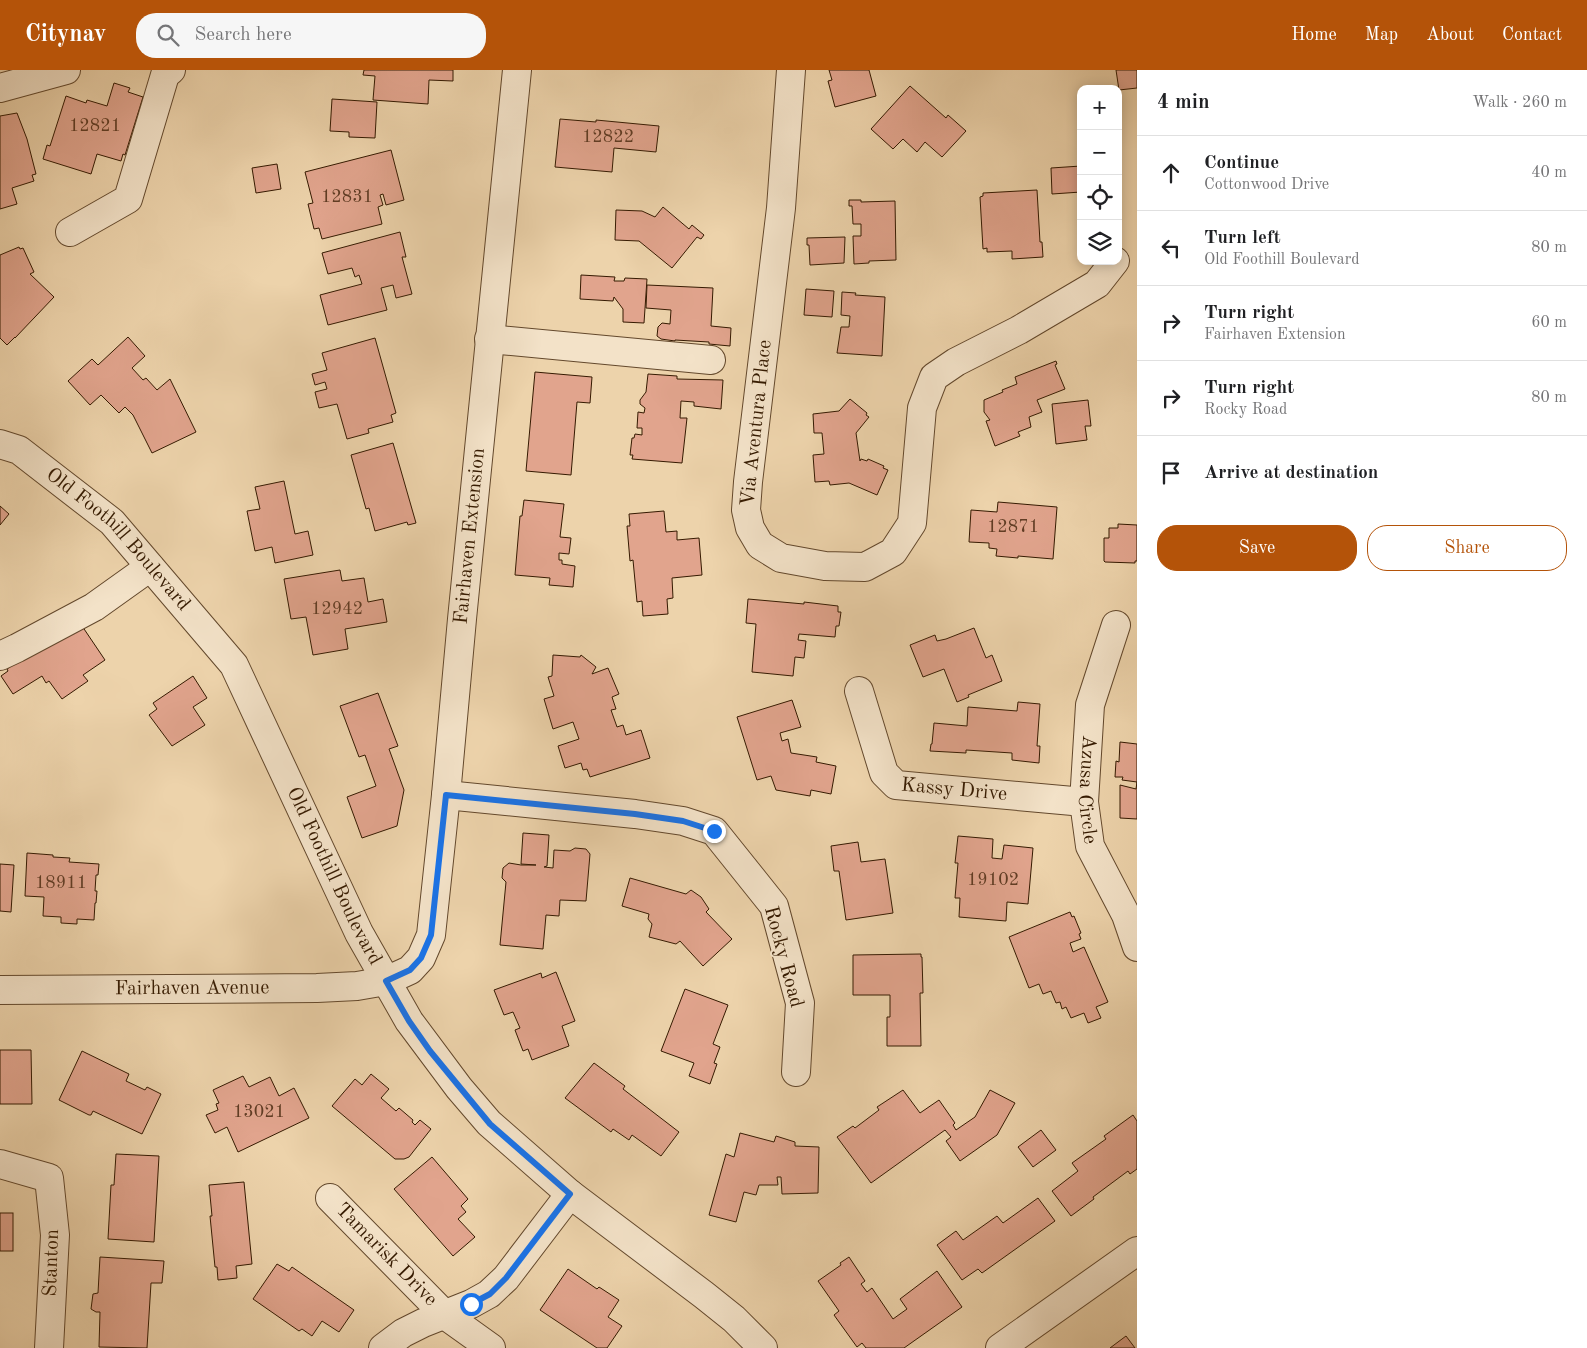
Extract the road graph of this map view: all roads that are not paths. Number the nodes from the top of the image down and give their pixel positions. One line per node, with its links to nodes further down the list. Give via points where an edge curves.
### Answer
1 (66, 70): 5 (street)
2 (170, 70): 6 (street, via 128,199)
3 (517, 70): 8 (street, Fairhaven Extension)
4 (791, 70): 7 (street, Via Aventura Place, via 782,208 746,510 750,528 760,545 781,558 825,566 865,567 893,552 912,522 922,408 934,377 1097,284)
5 (0, 88)
6 (70, 232)
7 (1113, 265)
8 (489, 339): 9 (street); 15 (street, Fairhaven Extension)
9 (711, 360)
10 (0, 444): 11 (street, Old Foothill Boulevard, via 19,450 112,522)
11 (150, 567): 13 (street, via 94,607); 18 (street, Old Foothill Boulevard, via 234,665 360,933)
12 (1116, 625): 16 (street, Azusa Circle, via 1090,705)
13 (0, 656)
14 (859, 691): 16 (street, Kassy Drive, via 884,773 896,785)
15 (446, 795): 18 (street, Fairhaven Extension, via 431,935 421,958 410,970); 20 (street, Rocky Road, via 683,821 714,831 774,906 800,1003)
16 (1084, 802): 17 (street, Azusa Circle, via 1090,846 1126,915)
17 (1137, 947)
18 (386, 981): 19 (street, Fairhaven Avenue, via 317,988); 22 (street, Old Foothill Boulevard, via 430,1051 477,1109 496,1130)
19 (0, 990)
20 (796, 1072)
21 (0, 1164): 26 (street, Stanton, via 49,1178 55,1235)
22 (570, 1194): 25 (street, via 490,1294); 29 (street, Old Foothill Boulevard, via 704,1295)
23 (330, 1198): 25 (street, Tamarisk Drive)
24 (1137, 1251): 30 (street)
25 (445, 1315): 27 (street, via 403,1333); 28 (street, Tamarisk Drive)
26 (49, 1348)
27 (383, 1348)
28 (491, 1348)
29 (763, 1348)
30 (1000, 1348)

